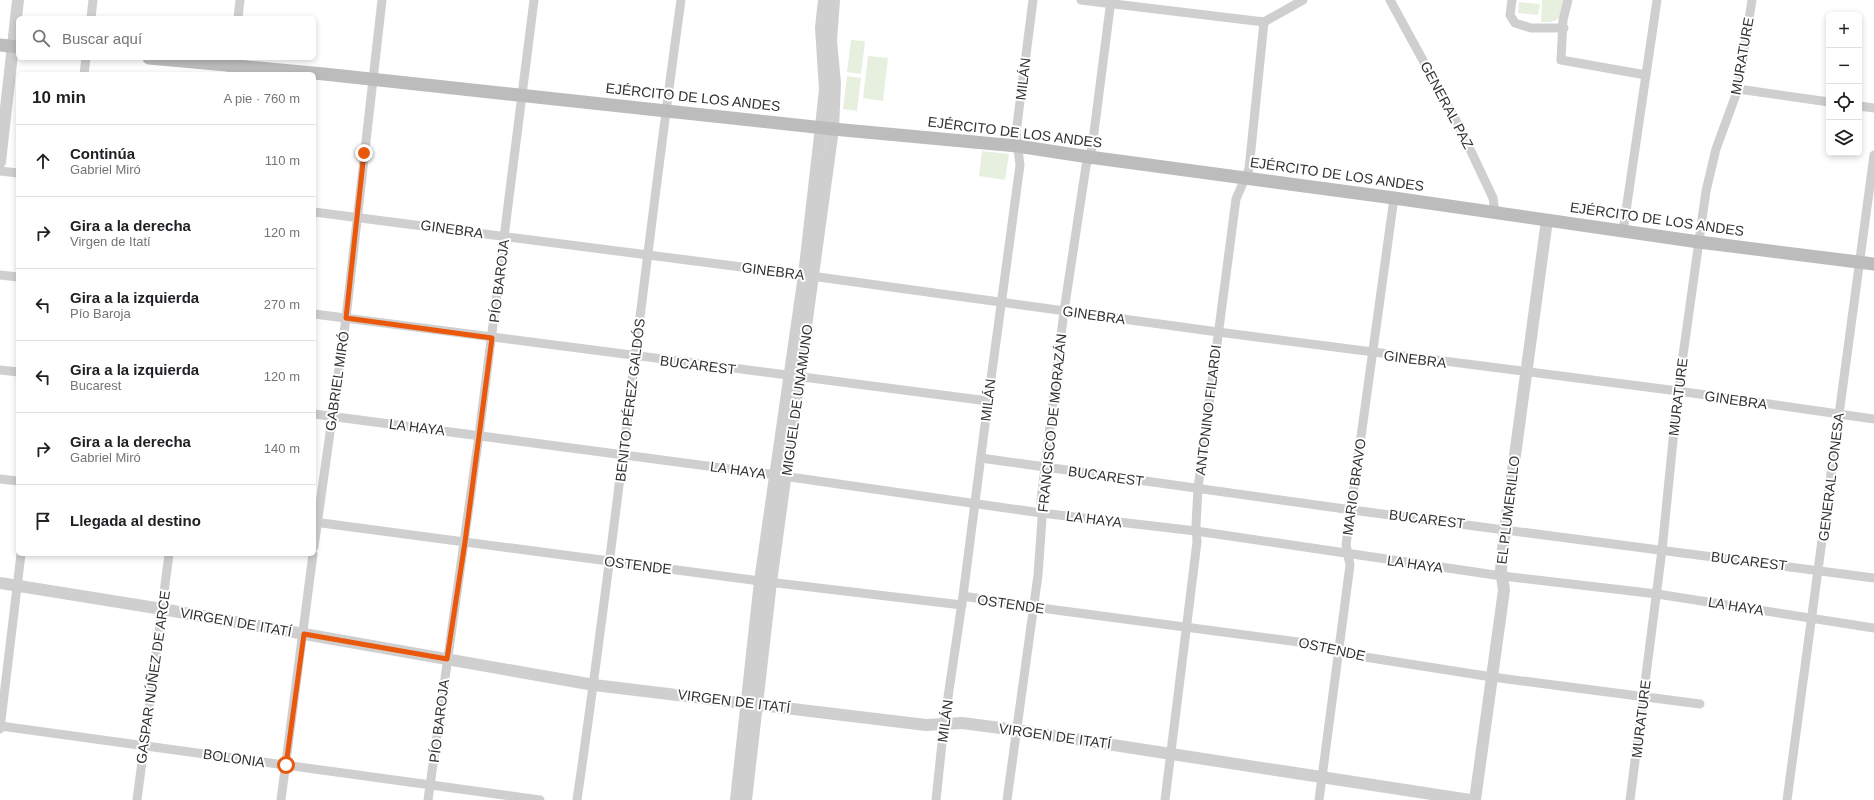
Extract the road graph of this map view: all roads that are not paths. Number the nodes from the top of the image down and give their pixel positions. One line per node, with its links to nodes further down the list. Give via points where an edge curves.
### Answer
1 (18, 0): 18 (street)
2 (93, 0): 19 (street)
3 (240, 0): 20 (street)
4 (382, 0): 32 (street, GABRIEL MIRÓ)
5 (534, 0): 34 (street, PÍO BAROJA)
6 (682, 0): 38 (street, BENITO PÉREZ GALDÓS)
7 (824, 0): 39 (street, MIGUEL DE UNAMUNO, via 821,28)
8 (834, 0): 39 (street, MIGUEL DE UNAMUNO, via 831,36 835,83)
9 (1034, 0): 40 (street, MILÁN, via 1016,133)
10 (1081, 0): 17 (street)
11 (1303, 0): 21 (street)
12 (1390, 0): 49 (street, GENERAL PAZ, via 1460,128 1493,198)
13 (1512, 0): 22 (street, via 1510,15 1515,23 1531,28)
14 (1568, 0): 22 (street, via 1563,20)
15 (1657, 0): 31 (street)
16 (1752, 0): 33 (street, MURATURE)
17 (1111, 2): 21 (street); 42 (street, FRANCISCO DE MORAZÁN)
18 (17, 16)
19 (91, 16)
20 (238, 16)
21 (1264, 22): 46 (street, ANTONINO FILARDI, via 1250,162)
22 (1564, 28): 31 (street, via 1561,60)
23 (0, 45): 24 (main road)
24 (16, 47): 43 (street)
25 (86, 60): 28 (street)
26 (170, 60): 27 (main road, EJÉRCITO DE LOS ANDES)
27 (232, 66): 29 (main road, EJÉRCITO DE LOS ANDES)
28 (84, 72)
29 (297, 72)
30 (316, 74): 32 (main road, EJÉRCITO DE LOS ANDES)
31 (1646, 75): 52 (street)
32 (372, 79): 34 (main road, EJÉRCITO DE LOS ANDES); 50 (street, GABRIEL MIRÓ)
33 (1738, 89): 35 (street); 54 (street, MURATURE, via 1713,160)
34 (523, 95): 38 (main road, EJÉRCITO DE LOS ANDES); 53 (street, PÍO BAROJA)
35 (1826, 102)
36 (1862, 106): 37 (street)
37 (1874, 108)
38 (666, 110): 39 (main road, EJÉRCITO DE LOS ANDES); 55 (street, BENITO PÉREZ GALDÓS)
39 (827, 128): 40 (main road, EJÉRCITO DE LOS ANDES); 59 (street, MIGUEL DE UNAMUNO)
40 (1017, 146): 42 (main road, EJÉRCITO DE LOS ANDES); 61 (street, MILÁN, via 1020,165)
41 (1874, 155): 56 (street, GENERAL CONESA)
42 (1089, 157): 46 (main road, EJÉRCITO DE LOS ANDES); 62 (street, FRANCISCO DE MORAZÁN)
43 (0, 162)
44 (0, 171): 45 (street)
45 (16, 173)
46 (1246, 178): 47 (main road, EJÉRCITO DE LOS ANDES); 65 (street, ANTONINO FILARDI, via 1236,199)
47 (1394, 198): 49 (main road, EJÉRCITO DE LOS ANDES); 67 (street, MARIO BRAVO)
48 (316, 212): 50 (street, GINEBRA)
49 (1495, 214): 51 (main road, EJÉRCITO DE LOS ANDES)
50 (357, 216): 53 (street, GINEBRA); 64 (street, GABRIEL MIRÓ)
51 (1547, 220): 52 (main road, EJÉRCITO DE LOS ANDES); 71 (street, EL PLUMERILLO)
52 (1623, 231): 54 (main road, EJÉRCITO DE LOS ANDES)
53 (505, 237): 55 (street, GINEBRA); 66 (street, PÍO BAROJA)
54 (1699, 242): 56 (main road, EJÉRCITO DE LOS ANDES); 73 (street, MURATURE)
55 (648, 256): 59 (street, GINEBRA); 68 (street, BENITO PÉREZ GALDÓS)
56 (1860, 262): 57 (main road, EJÉRCITO DE LOS ANDES); 76 (street, GENERAL CONESA)
57 (1874, 264)
58 (0, 275): 60 (street)
59 (809, 276): 61 (street, GINEBRA); 72 (street, MIGUEL DE UNAMUNO)
60 (16, 277)
61 (1001, 301): 62 (street, GINEBRA); 74 (street, MILÁN)
62 (1064, 310): 65 (street, GINEBRA); 82 (street, FRANCISCO DE MORAZÁN)
63 (316, 314): 64 (street, BUCAREST)
64 (346, 318): 66 (street, BUCAREST); 77 (street, GABRIEL MIRÓ)
65 (1218, 332): 67 (street, GINEBRA); 86 (street, ANTONINO FILARDI)
66 (492, 338): 68 (street, BUCAREST); 79 (street, PÍO BAROJA)
67 (1372, 353): 71 (street, GINEBRA); 88 (street, MARIO BRAVO)
68 (636, 357): 72 (street, BUCAREST); 80 (street, BENITO PÉREZ GALDÓS)
69 (0, 370): 70 (street)
70 (16, 372)
71 (1526, 373): 73 (street, GINEBRA); 92 (street, EL PLUMERILLO)
72 (795, 377): 74 (street, BUCAREST); 83 (street, MIGUEL DE UNAMUNO)
73 (1678, 392): 76 (street, GINEBRA); 95 (street, MURATURE)
74 (988, 401): 81 (street, MILÁN)
75 (316, 414): 77 (street, LA HAYA)
76 (1839, 415): 78 (street, GINEBRA); 101 (street, GENERAL CONESA)
77 (332, 416): 79 (street, LA HAYA); 90 (street, GABRIEL MIRÓ)
78 (1874, 419)
79 (479, 435): 80 (street, LA HAYA); 94 (street, PÍO BAROJA)
80 (624, 455): 83 (street, LA HAYA); 100 (street, BENITO PÉREZ GALDÓS)
81 (981, 458): 82 (street, BUCAREST); 87 (street, MILÁN)
82 (1045, 467): 86 (street, BUCAREST); 89 (street, FRANCISCO DE MORAZÁN)
83 (781, 476): 87 (street, LA HAYA); 104 (street, MIGUEL DE UNAMUNO)
84 (0, 479): 85 (street)
85 (16, 481)
86 (1198, 488): 88 (street, BUCAREST); 93 (street, ANTONINO FILARDI)
87 (976, 503): 89 (street, LA HAYA); 108 (street, MILÁN)
88 (1352, 510): 92 (street, BUCAREST); 96 (street, MARIO BRAVO, via 1346,545)
89 (1042, 513): 93 (street, LA HAYA); 109 (street, FRANCISCO DE MORAZÁN)
90 (316, 516)
91 (316, 522): 94 (street, OSTENDE)
92 (1505, 529): 95 (street, BUCAREST); 102 (street, EL PLUMERILLO)
93 (1196, 531): 96 (street, LA HAYA); 112 (street, ANTONINO FILARDI, via 1197,542)
94 (465, 542): 100 (street, OSTENDE); 116 (street, PÍO BAROJA)
95 (1662, 550): 101 (street, BUCAREST); 107 (street, MURATURE)
96 (1349, 555): 102 (street, LA HAYA); 115 (street, MARIO BRAVO, via 1350,566)
97 (21, 556): 106 (street)
98 (169, 556): 110 (street, GASPAR NÚÑEZ DE ARCE)
99 (313, 556): 114 (street)
100 (610, 562): 104 (street, OSTENDE); 118 (street, BENITO PÉREZ GALDÓS)
101 (1819, 570): 103 (street, BUCAREST); 111 (street, GENERAL CONESA)
102 (1502, 576): 107 (street, LA HAYA); 117 (street, EL PLUMERILLO, via 1504,590)
103 (1874, 578)
104 (766, 582): 108 (street, OSTENDE); 120 (street, MIGUEL DE UNAMUNO)
105 (0, 583): 106 (street, VIRGEN DE ITATÍ)
106 (16, 586): 110 (street, VIRGEN DE ITATÍ); 123 (street)
107 (1657, 594): 111 (street, LA HAYA); 119 (street, MURATURE)
108 (963, 601): 109 (street, OSTENDE); 122 (street, MILÁN)
109 (1033, 607): 112 (street, OSTENDE); 124 (street, FRANCISCO DE MORAZÁN)
110 (162, 609): 114 (street, VIRGEN DE ITATÍ); 125 (street, GASPAR NÚÑEZ DE ARCE)
111 (1813, 618): 113 (street, LA HAYA); 144 (street, GENERAL CONESA)
112 (1186, 626): 115 (street, OSTENDE, via 1329,646); 126 (street, ANTONINO FILARDI)
113 (1874, 628)
114 (304, 634): 116 (street, VIRGEN DE ITATÍ); 127 (street)
115 (1339, 650): 117 (street, OSTENDE); 128 (street, MARIO BRAVO)
116 (447, 659): 118 (street, VIRGEN DE ITATÍ); 129 (street, PÍO BAROJA)
117 (1492, 677): 119 (street, OSTENDE); 142 (street, EL PLUMERILLO)
118 (594, 685): 120 (street, VIRGEN DE ITATÍ); 134 (street, BENITO PÉREZ GALDÓS)
119 (1643, 698): 121 (street, OSTENDE); 143 (street, MURATURE)
120 (752, 703): 122 (street, VIRGEN DE ITATÍ, via 926,725); 135 (street, MIGUEL DE UNAMUNO); 136 (street, MIGUEL DE UNAMUNO)
121 (1700, 704)
122 (944, 724): 124 (street, VIRGEN DE ITATÍ, via 962,723); 137 (street, MILÁN)
123 (0, 727): 125 (street, BOLONIA)
124 (1016, 730): 126 (street, VIRGEN DE ITATÍ); 138 (street, FRANCISCO DE MORAZÁN)
125 (144, 746): 127 (street, BOLONIA); 130 (street, GASPAR NÚÑEZ DE ARCE)
126 (1170, 753): 128 (street, VIRGEN DE ITATÍ); 139 (street, ANTONINO FILARDI)
127 (286, 765): 129 (street, BOLONIA); 131 (street)
128 (1322, 778): 140 (street, MARIO BRAVO); 141 (street, VIRGEN DE ITATÍ)
129 (430, 784): 132 (street, PÍO BAROJA); 133 (street, BOLONIA)
130 (136, 800)
131 (281, 800)
132 (428, 800)
133 (540, 800)
134 (577, 800)
135 (736, 800)
136 (746, 800)
137 (936, 800)
138 (1007, 800)
139 (1165, 800)
140 (1319, 800)
141 (1470, 800)
142 (1475, 800)
143 (1630, 800)
144 (1787, 800)

